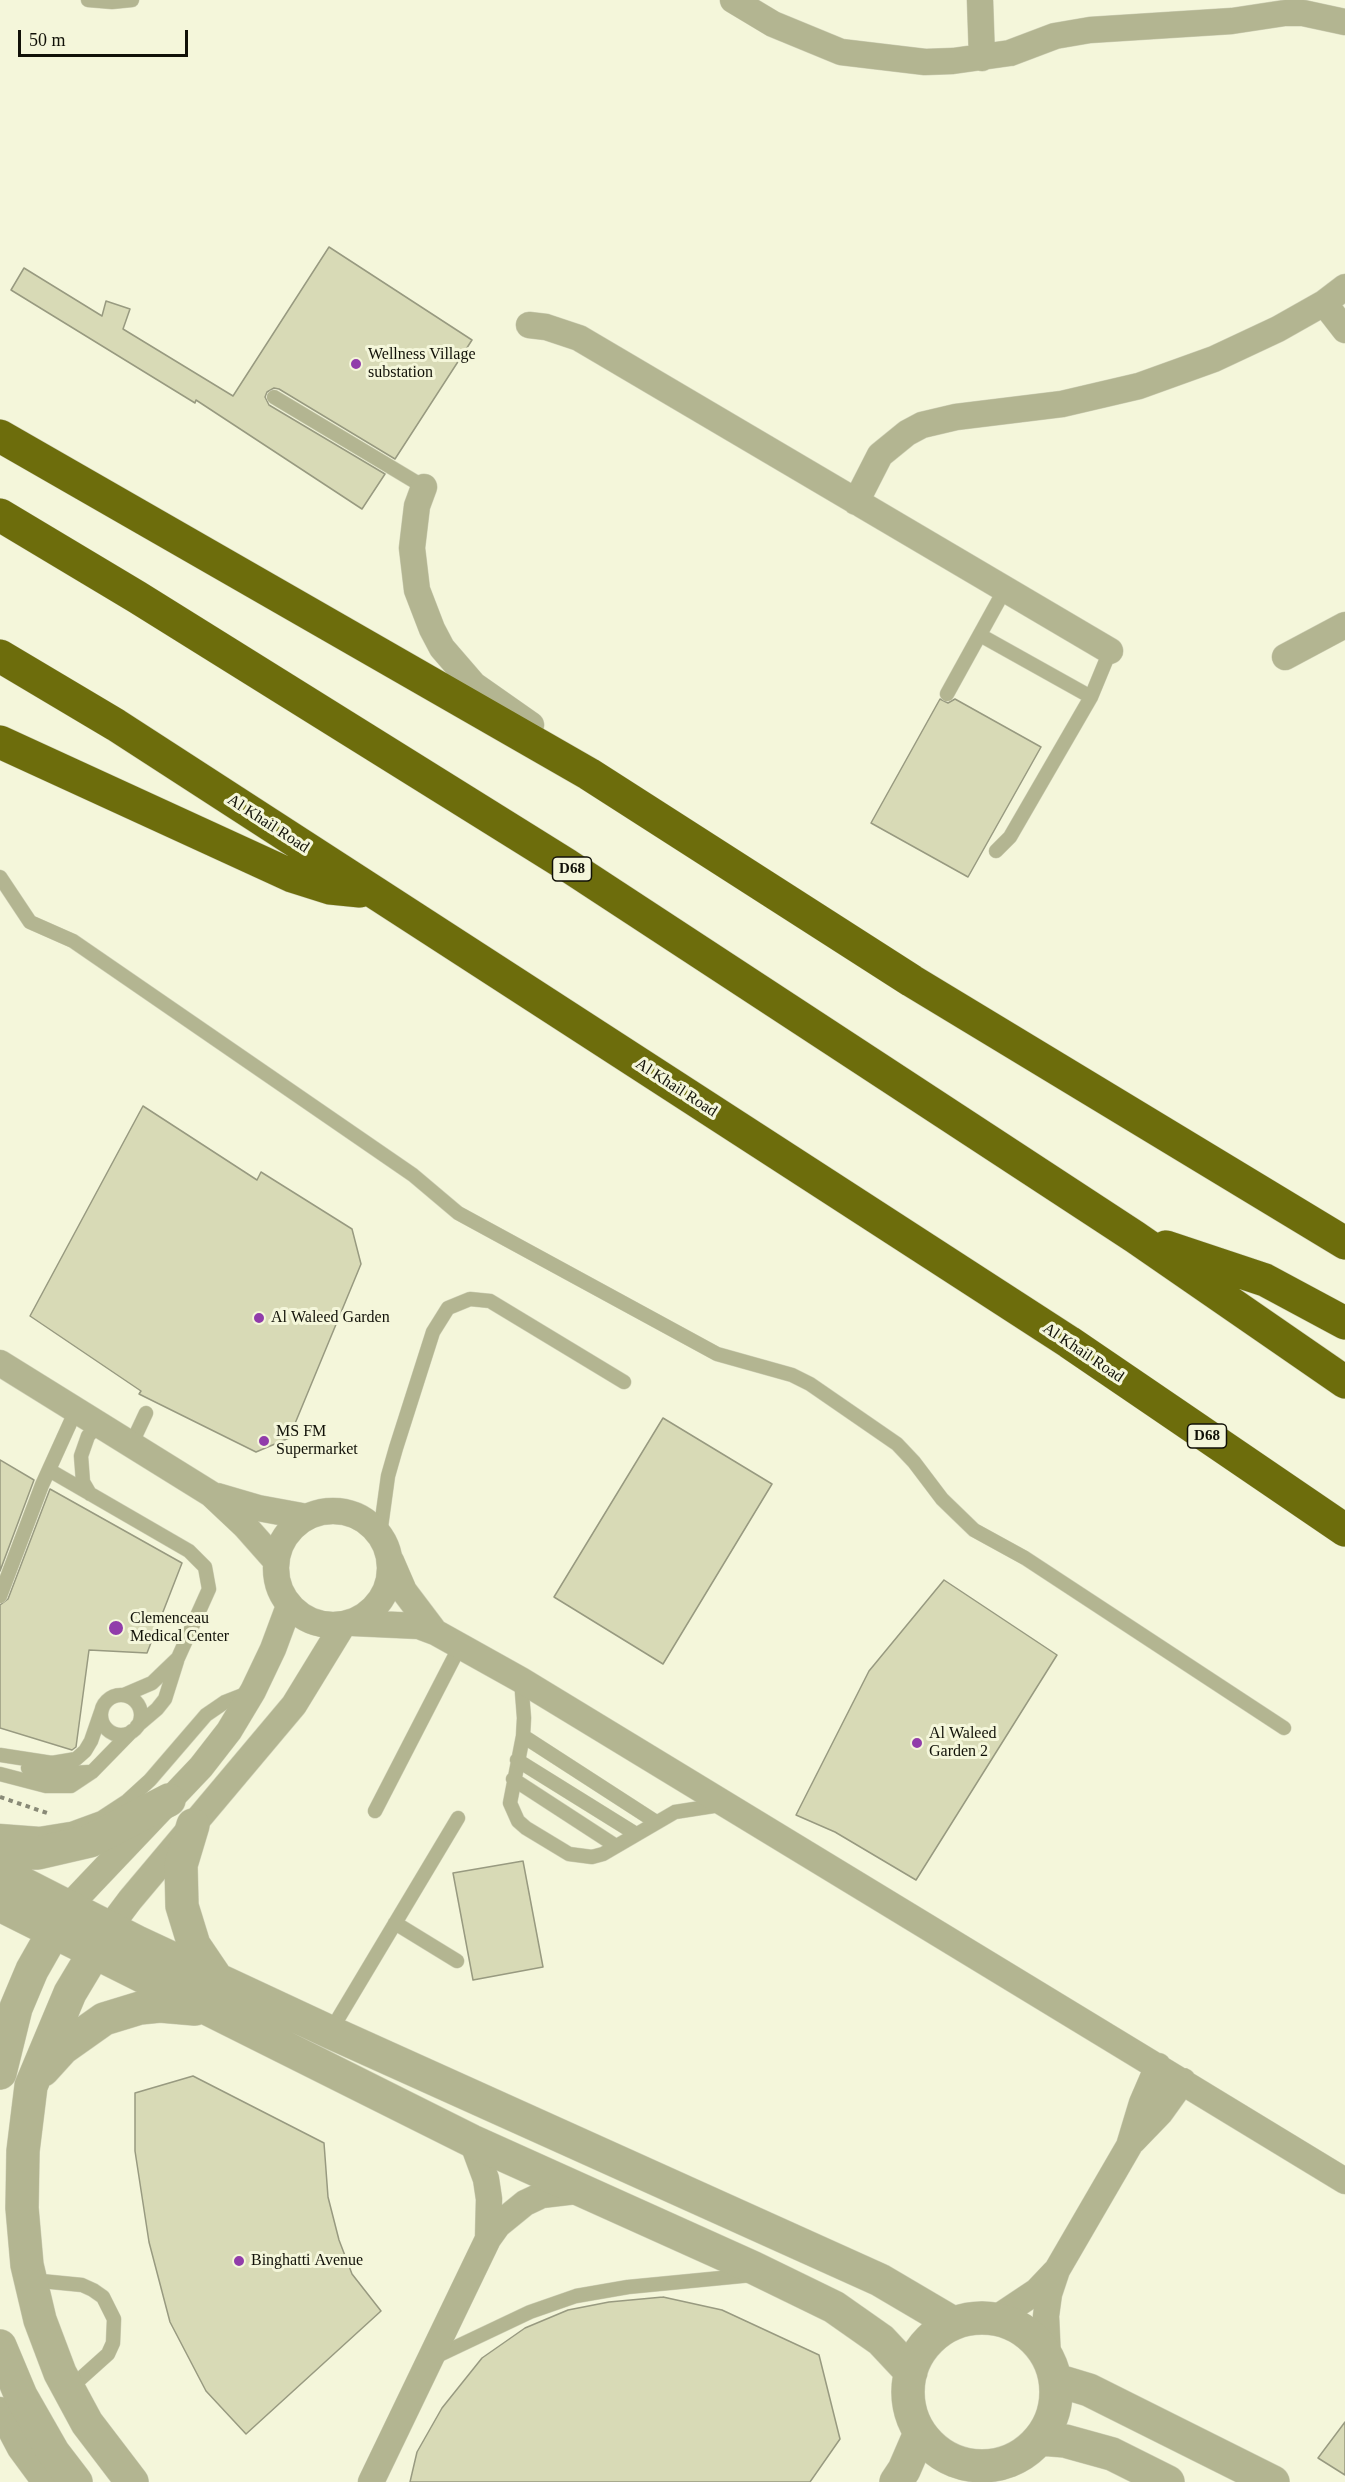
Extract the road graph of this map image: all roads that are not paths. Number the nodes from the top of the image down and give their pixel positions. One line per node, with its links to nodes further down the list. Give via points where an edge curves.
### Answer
1 (88, 0): 2 (lane)
2 (132, 0)
3 (733, 0): 6 (street, via 773,24 841,52 925,62)
4 (980, 0): 6 (street)
5 (1345, 22): 6 (street, via 1285,13 1232,21 1090,30)
6 (982, 58)
7 (1345, 286): 8 (street)
8 (1324, 303): 10 (street); 14 (street, via 1214,359 1139,386 1062,405 956,417 922,425 880,455)
9 (529, 325): 14 (street, via 579,338)
10 (1345, 330)
11 (274, 397): 13 (lane)
12 (0, 436): 25 (highway)
13 (424, 487): 25 (street, via 414,527 414,569 423,610 442,648 474,685 586,764)
14 (856, 502): 16 (street)
15 (0, 515): 31 (highway, D68, via 567,865)
16 (1005, 589): 18 (lane); 19 (street)
17 (1345, 625): 21 (street)
18 (980, 635): 22 (lane); 23 (lane)
19 (1110, 651): 23 (lane)
20 (0, 656): 28 (highway, Al Khail Road / D68, via 116,725)
21 (1285, 657)
22 (947, 694)
23 (1091, 697): 26 (lane, via 1010,837)
24 (0, 742): 28 (highway, via 292,876 330,888)
25 (589, 774): 29 (highway, via 912,981)
26 (996, 851)
27 (0, 877): 59 (lane, via 30,922 82,948 413,1175 458,1213 717,1354 784,1372 810,1384 897,1444 942,1499 974,1530 1024,1558)
28 (372, 892): 45 (highway, Al Khail Road / D68, via 1069,1342)
29 (1260, 1190): 30 (highway); 32 (highway)
30 (1345, 1216)
31 (1135, 1237): 33 (highway, via 1265,1280); 36 (highway, D68)
32 (1345, 1243)
33 (1345, 1323)
34 (0, 1363): 37 (street)
35 (624, 1382): 46 (lane, via 490,1301 470,1299 448,1308 433,1332 398,1438)
36 (1345, 1382)
37 (76, 1410): 39 (street); 41 (lane)
38 (146, 1413): 40 (lane)
39 (98, 1425): 40 (street); 42 (lane, via 88,1436 81,1456 83,1482)
40 (131, 1445): 43 (street)
41 (49, 1470): 42 (lane); 49 (lane)
42 (90, 1494): 54 (lane, via 189,1551 205,1567 209,1589)
43 (211, 1494): 44 (street, via 258,1508); 48 (street)
44 (307, 1516): 46 (street, via 326,1511 352,1514); 48 (street, via 286,1535)
45 (1345, 1530)
46 (380, 1534): 47 (street)
47 (390, 1560): 51 (street, via 383,1598 369,1613); 52 (street, via 404,1591)
48 (276, 1561): 50 (street, via 278,1585)
49 (0, 1596)
50 (289, 1606): 51 (street, via 308,1620 331,1626); 56 (street)
51 (348, 1624): 52 (street, via 404,1624); 73 (street, via 294,1704)
52 (435, 1632): 53 (street)
53 (460, 1646): 55 (street); 70 (lane)
54 (178, 1658): 57 (lane, via 152,1683); 60 (lane, via 165,1699)
55 (521, 1680): 61 (lane); 69 (street)
56 (253, 1691): 68 (street, via 229,1731); 74 (lane, via 216,1707 150,1780 101,1818 47,1833)
57 (124, 1695): 58 (lane, via 109,1699); 60 (lane, via 140,1711)
58 (101, 1712): 60 (lane, via 101,1720 110,1732 125,1735); 62 (lane, via 92,1741 76,1759 52,1763)
59 (1284, 1728)
60 (135, 1729): 65 (lane)
61 (523, 1736): 63 (lane); 72 (lane)
62 (0, 1755)
63 (517, 1760): 67 (lane); 75 (lane)
64 (0, 1762): 65 (lane, via 54,1774)
65 (92, 1772): 66 (lane, via 76,1783 58,1787)
66 (0, 1774)
67 (513, 1779): 76 (lane); 76 (lane, via 510,1803 526,1828 568,1854 580,1857 603,1854)
68 (169, 1800): 77 (street, via 90,1841 38,1853); 80 (street)
69 (725, 1804): 72 (lane, via 675,1812); 87 (street)
70 (375, 1811)
71 (458, 1818): 81 (lane)
72 (656, 1822): 75 (lane)
73 (193, 1825): 82 (street); 84 (street, via 181,1864 182,1906 194,1945)
74 (0, 1831)
75 (636, 1834): 76 (lane)
76 (616, 1846)
77 (0, 1853)
78 (0, 1872): 80 (street)
79 (0, 1905): 80 (street)
80 (61, 1918): 82 (street); 88 (street, via 16,2008)
81 (395, 1923): 83 (lane); 86 (lane)
82 (101, 1940): 84 (street); 85 (street); 90 (street, via 55,2023)
83 (457, 1961)
84 (218, 1979): 86 (street)
85 (216, 2015): 90 (street, via 160,2006 104,2019 63,2048); 91 (street)
86 (330, 2032): 100 (street, via 880,2280)
87 (1158, 2066): 89 (street); 92 (street)
88 (0, 2073)
89 (1183, 2081): 92 (street); 93 (street)
90 (31, 2086): 98 (street, via 21,2208)
91 (472, 2141): 94 (street); 95 (street, via 488,2189)
92 (1129, 2146): 96 (street)
93 (1345, 2181)
94 (576, 2191): 95 (street, via 542,2195 525,2203 498,2225); 97 (street)
95 (488, 2239): 102 (street)
96 (1058, 2270): 99 (street, via 1036,2291); 103 (street, via 1046,2316)
97 (765, 2274): 102 (lane, via 576,2296 530,2312); 104 (street, via 864,2326)
98 (31, 2280): 105 (street, via 40,2320); 105 (lane, via 82,2284 103,2297 114,2319 113,2343 108,2354)
99 (995, 2319): 100 (street); 103 (street, via 1026,2332)
100 (953, 2323): 104 (street, via 926,2343)
101 (0, 2346): 111 (street, via 21,2396 53,2452)
102 (430, 2359): 113 (street)
103 (1052, 2370): 108 (street, via 1056,2401 1051,2421); 116 (street)
104 (911, 2372): 107 (street, via 911,2414)
105 (69, 2389): 112 (street, via 87,2423)
106 (0, 2410): 110 (street, via 20,2448)
107 (920, 2433): 109 (street, via 933,2448); 114 (street)
108 (1040, 2439): 109 (street, via 1013,2461); 115 (street, via 1096,2449)
109 (977, 2474)
110 (45, 2482)
111 (76, 2482)
112 (132, 2482)
113 (371, 2482)
114 (896, 2482)
115 (1168, 2482)
116 (1273, 2482)

